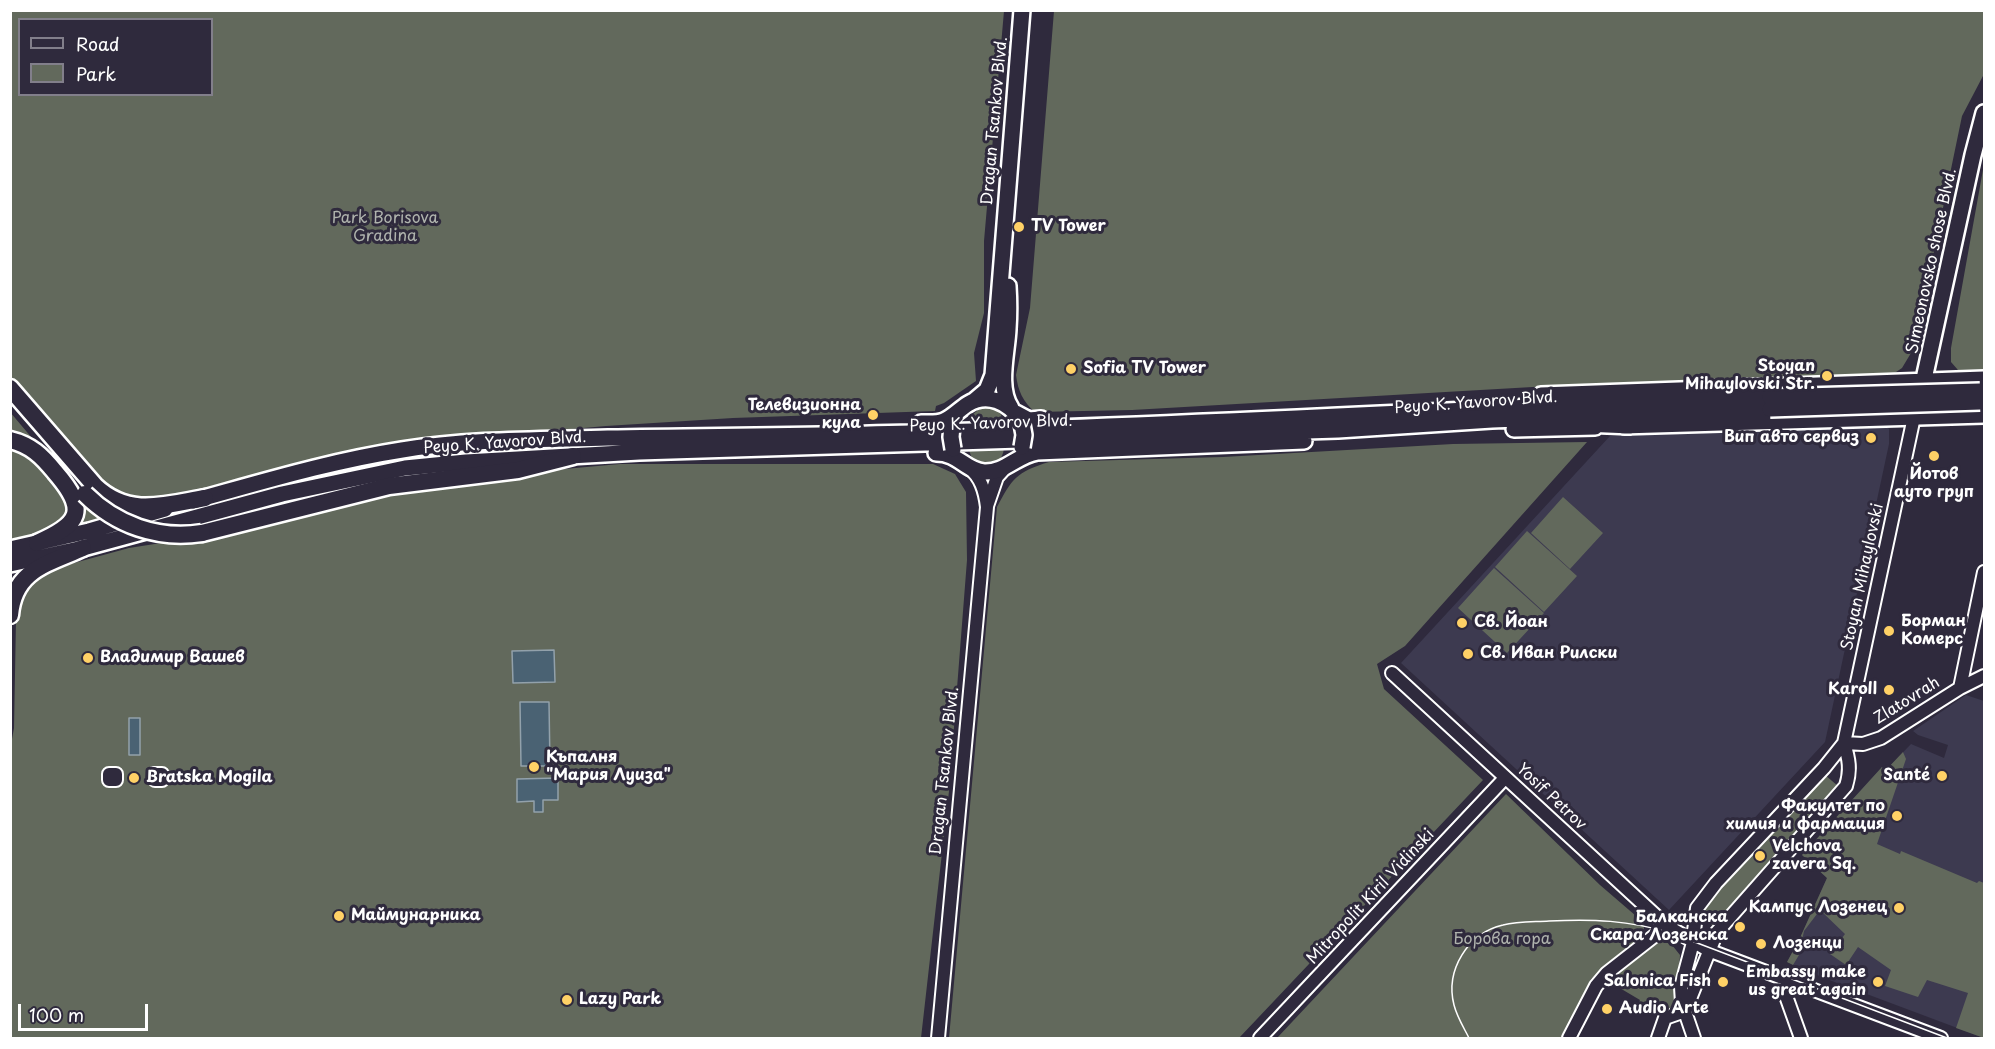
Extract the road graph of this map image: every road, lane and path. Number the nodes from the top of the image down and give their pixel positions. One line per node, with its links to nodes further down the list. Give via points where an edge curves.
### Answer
1 (1022, 10): 3 (main road, Dragan Tsankov Blvd.)
2 (1984, 113): 4 (main road, Simeonovsko shose Blvd.)
3 (1004, 235): 10 (main road, Dragan Tsankov Blvd., via 993,375 987,390); 12 (main road, Dragan Tsankov Blvd., via 1008,297 1004,386 1007,402)
4 (1923, 381): 6 (main road); 7 (main road); 13 (main road, Simeonovsko shose Blvd.)
5 (10, 388): 21 (highway, via 95,486 112,499 145,507)
6 (1632, 392): 9 (main road); 11 (main road)
7 (1983, 397): 11 (main road, Peyo K. Yavorov Blvd., bridge); 13 (main road)
8 (10, 404): 18 (highway, bridge, via 85,494 106,513 142,530 174,535 202,533 380,488 518,470)
9 (1400, 404): 11 (main road); 12 (main road, via 1031,420)
10 (968, 405): 12 (main road, via 992,399); 17 (main road, via 934,423 665,432); 19 (main road, bridge, via 952,426 951,439)
11 (1492, 414): 14 (main road); 15 (main road); 17 (main road, Peyo K. Yavorov Blvd., via 1338,430)
12 (1016, 415): 20 (main road, bridge, via 1024,435 1022,447)
13 (1914, 417): 14 (main road); 32 (street, Stoyan Mihaylovski)
14 (1631, 426): 15 (main road)
15 (1401, 432): 20 (main road, via 1269,444 1053,451 1030,453)
16 (10, 440): 23 (highway, via 39,454 73,496 75,510 67,527)
17 (640, 445): 18 (main road, Peyo K. Yavorov Blvd.); 19 (main road, via 667,457 933,453); 21 (main road, Peyo K. Yavorov Blvd., via 449,444 400,450)
18 (573, 456): 24 (main road, Peyo K. Yavorov Blvd., via 466,462 372,474)
19 (960, 458): 20 (main road, via 978,471 998,470); 22 (street, Dragan Tsankov Blvd., via 978,478)
20 (1010, 464): 22 (street, Dragan Tsankov Blvd., via 997,477)
21 (205, 498): 23 (main road, Peyo K. Yavorov Blvd.)
22 (987, 507): 39 (street, Dragan Tsankov Blvd.)
23 (37, 543): 25 (main road, Peyo K. Yavorov Blvd.)
24 (83, 548): 26 (main road, Peyo K. Yavorov Blvd.); 28 (highway, via 30,573 15,592)
25 (10, 549)
26 (10, 564)
27 (1984, 572): 31 (street)
28 (10, 615)
29 (1392, 673): 33 (street, Yosif Petrov)
30 (1984, 675): 31 (street, Zlatovrah)
31 (1960, 688): 32 (street, Zlatovrah, via 1881,738 1863,744)
32 (1844, 744): 35 (street, via 1716,883 1697,908); 36 (street, via 1850,774 1846,786 1733,912)
33 (1505, 778): 34 (street, Yosif Petrov); 40 (street, Mitropolit Kiril Vidinski)
34 (1667, 926): 35 (street, Yosif Petrov); 41 (street, via 1607,973)
35 (1693, 941): 36 (street, Yosif Petrov); 38 (street, via 1681,987)
36 (1708, 950): 37 (street, Yosif Petrov); 38 (street)
37 (1791, 981): 44 (street, via 1786,996); 45 (street, Yosif Petrov)
38 (1685, 1011): 42 (street, via 1665,1018); 43 (street)
39 (938, 1038)
40 (1260, 1038)
41 (1569, 1038)
42 (1658, 1038)
43 (1694, 1038)
44 (1801, 1038)
45 (1941, 1038)

